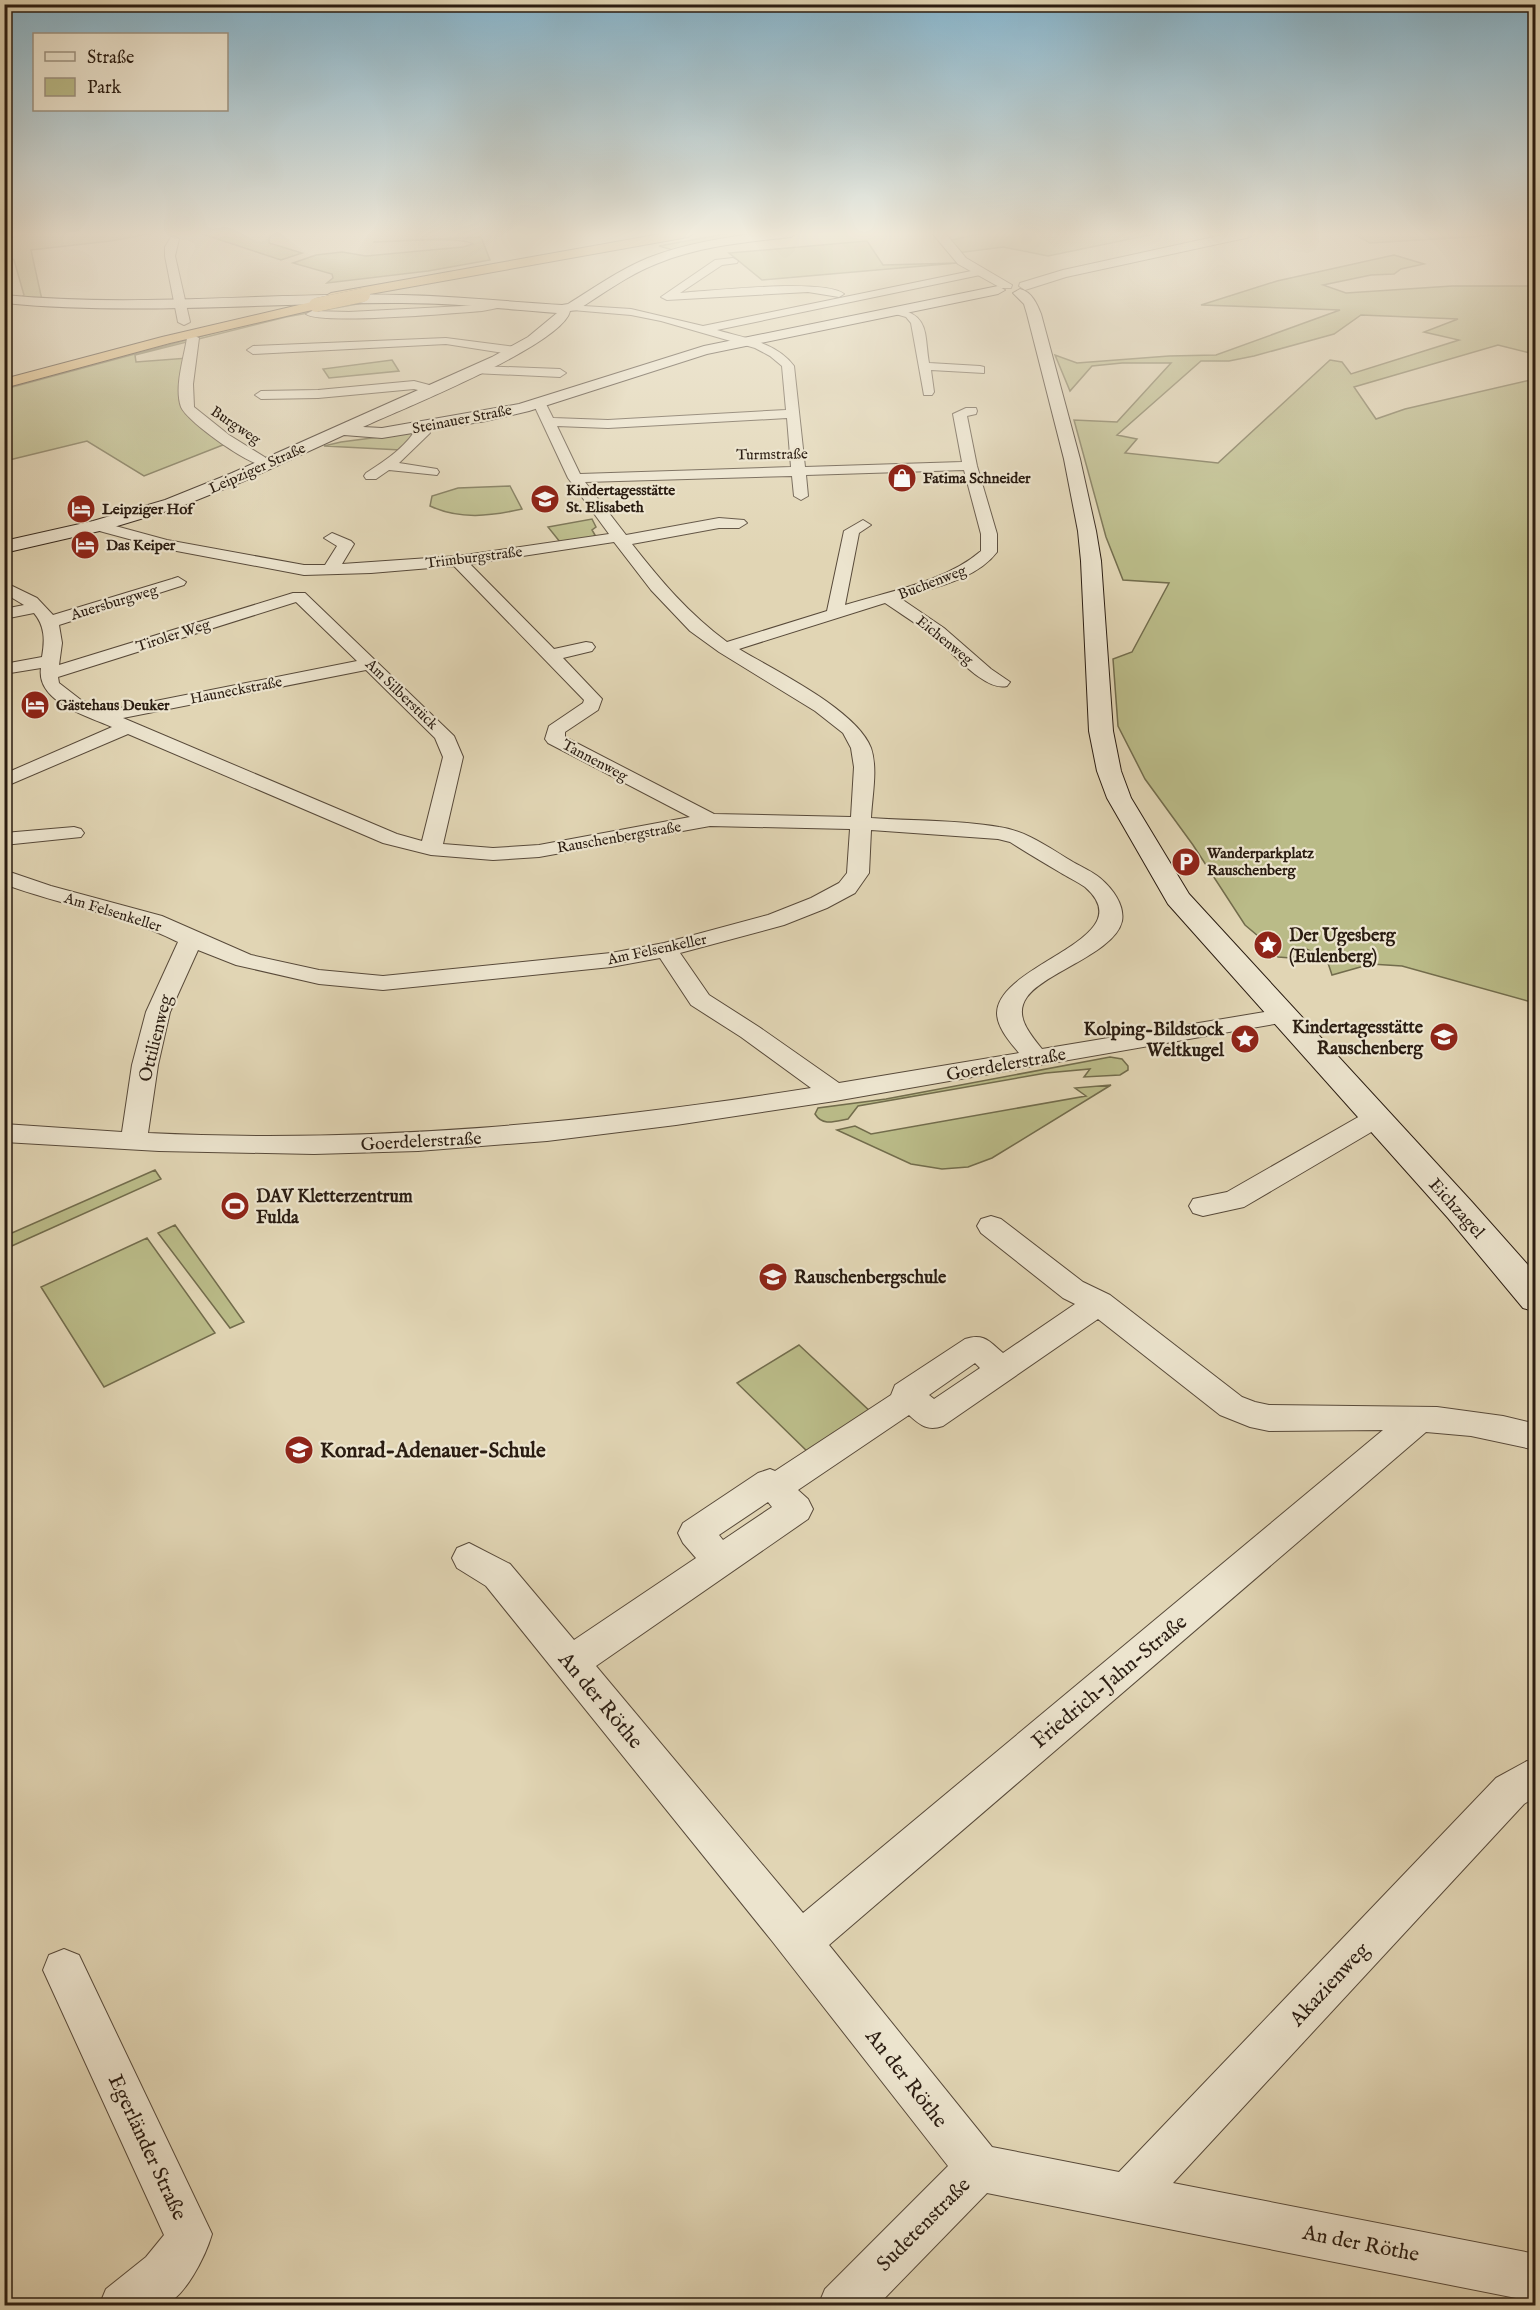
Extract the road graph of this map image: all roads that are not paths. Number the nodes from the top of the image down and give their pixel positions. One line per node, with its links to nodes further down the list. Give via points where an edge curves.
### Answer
1 (140, 341): 14 (highway)
2 (163, 341): 15 (highway)
3 (193, 341): 25 (street, Burgweg, via 188,408 202,422)
4 (530, 341): 9 (main road, Leipziger Straße)
5 (743, 341): 19 (main road, Steinauer Straße); 21 (street, via 771,351 788,366)
6 (920, 341): 10 (street)
7 (1041, 341): 66 (main road, Eichzagel, via 1085,520 1101,731 1109,771 1119,798 1178,898)
8 (253, 350): 9 (street, via 446,341)
9 (516, 351): 11 (main road, Leipziger Straße)
10 (925, 366): 12 (street); 17 (street)
11 (477, 370): 13 (street); 16 (main road, Leipziger Straße)
12 (980, 370)
13 (560, 373)
14 (4, 378)
15 (4, 384)
16 (433, 390): 18 (street, via 406,385); 24 (main road, Leipziger Straße)
17 (928, 392)
18 (261, 395)
19 (539, 403): 22 (street, Am Felsenkeller); 23 (main road, Steinauer Straße)
20 (971, 411): 27 (street, Buchenweg, via 960,414)
21 (792, 414): 22 (street, via 608,424); 28 (street)
22 (548, 422): 31 (street, Am Felsenkeller)
23 (423, 428): 24 (main road, Steinauer Straße, via 375,433); 26 (street, via 423,433)
24 (343, 430): 25 (main road, Leipziger Straße)
25 (266, 464): 34 (main road, Leipziger Straße, via 171,504)
26 (387, 466): 29 (street); 30 (street)
27 (970, 466): 28 (street, Turmstraße); 44 (street, Buchenweg, via 989,552 974,565 945,579)
28 (797, 470): 31 (street, Turmstraße); 32 (street)
29 (432, 472)
30 (371, 476)
31 (575, 478): 37 (street, Am Felsenkeller)
32 (801, 496)
33 (739, 523): 37 (street, Trimburgstraße)
34 (97, 525): 38 (main road, Leipziger Straße); 40 (street, Trimburgstraße, via 166,544 286,568)
35 (862, 525): 45 (street, via 852,531)
36 (332, 538): 40 (street, via 346,544)
37 (619, 539): 39 (street, Trimburgstraße); 49 (street, Am Felsenkeller, via 657,587 696,627)
38 (4, 546)
39 (458, 561): 40 (street, Trimburgstraße); 50 (street, Tannenweg)
40 (330, 570)
41 (178, 582): 47 (street, Auersburgweg)
42 (4, 587): 47 (street)
43 (299, 596): 51 (street, Am Silberstück); 52 (street, Tiroler Weg)
44 (889, 598): 45 (street, Buchenweg); 54 (street, Eichenweg)
45 (835, 613): 49 (street, Buchenweg)
46 (4, 614): 47 (street, Auersburgweg)
47 (44, 614): 52 (street, via 53,631)
48 (586, 647): 50 (street)
49 (725, 648): 59 (street, Am Felsenkeller, via 822,707 850,730 861,748 864,767)
50 (549, 656): 58 (street, Tannenweg, via 593,699 591,706 556,730 555,739)
51 (371, 664): 55 (street, Hauneckstraße); 62 (street, Am Silberstück, via 450,746 453,757)
52 (49, 668): 53 (street, Tiroler Weg); 55 (street, Rauschenbergstraße, via 50,685 74,704)
53 (4, 669)
54 (1000, 682)
55 (101, 717): 56 (street, Rauschenbergstraße)
56 (126, 728): 57 (street); 62 (street, Rauschenbergstraße, via 390,839)
57 (4, 781)
58 (710, 820): 59 (street, Rauschenbergstraße); 62 (street, Rauschenbergstraße, via 539,851 493,854)
59 (860, 824): 65 (street, Am Felsenkeller, via 858,873 847,888 776,920); 67 (street, Rauschenbergstraße, via 999,833 1030,845 1103,891 1111,914 1108,928 1019,990 1010,1004 1011,1022)
60 (74, 833): 61 (street)
61 (4, 838)
62 (431, 849)
63 (4, 876): 64 (street, Am Felsenkeller, via 43,891 154,921)
64 (191, 939): 65 (street, Am Felsenkeller, via 244,960 308,975 383,983 611,960); 71 (street, Ottilienweg, via 167,987 153,1030)
65 (666, 950): 68 (street, via 700,1000)
66 (1283, 1016): 67 (street, Goerdelerstraße); 69 (main road, Eichzagel)
67 (1036, 1059): 68 (street, Goerdelerstraße)
68 (835, 1093): 71 (street, Goerdelerstraße, via 651,1120 421,1142 270,1146)
69 (1376, 1118): 72 (street, via 1234,1200); 74 (main road, Eichzagel)
70 (4, 1133): 71 (street, Goerdelerstraße)
71 (134, 1141)
72 (1203, 1206)
73 (992, 1226): 75 (street, via 1073,1290)
74 (1536, 1299)
75 (1100, 1303): 76 (street, via 1231,1406 1250,1414 1269,1418); 79 (street, via 932,1417 911,1398 775,1488 770,1483 695,1533 720,1560)
76 (1419, 1419): 77 (street, via 1471,1423); 81 (street, Friedrich-Jahn-Straße)
77 (1536, 1437)
78 (469, 1558): 79 (street, An der Röthe, via 498,1575)
79 (570, 1663): 81 (street, An der Röthe)
80 (1536, 1781): 84 (street, Akazienweg, via 1527,1780 1510,1791)
81 (800, 1942): 83 (street, An der Röthe)
82 (64, 1970): 86 (street, Egerländer Straße, via 188,2234 180,2258)
83 (979, 2168): 84 (street, An der Röthe); 87 (street, Sudetenstraße)
84 (1128, 2197): 85 (street, An der Röthe)
85 (1536, 2278)
86 (123, 2306)
87 (842, 2306)

